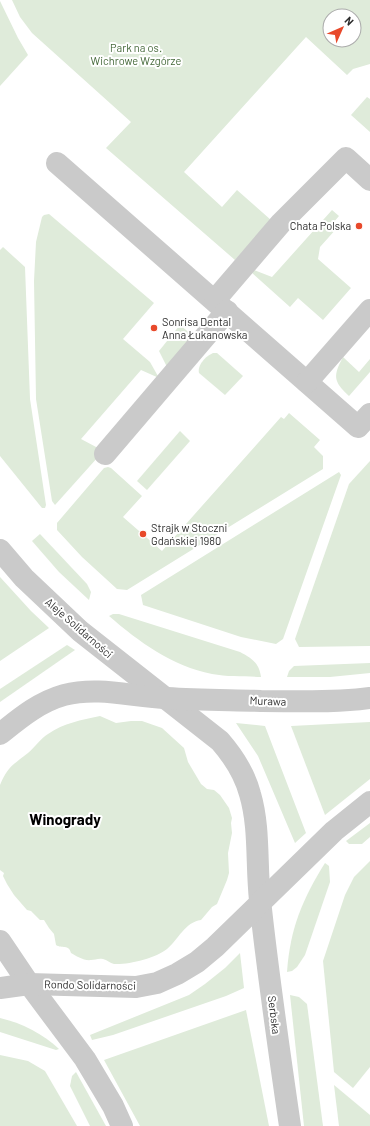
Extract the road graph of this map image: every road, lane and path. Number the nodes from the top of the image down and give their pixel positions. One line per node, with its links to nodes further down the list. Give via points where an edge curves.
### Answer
1 (57, 163): 3 (street)
2 (370, 180): 3 (street, via 346,158 281,223)
3 (221, 306): 5 (street); 7 (street)
4 (370, 310): 5 (street)
5 (307, 382): 6 (street, via 358,427)
6 (370, 414)
7 (105, 454)
8 (0, 550): 9 (street, Aleje Solidarności, via 24,578 70,623)
9 (165, 698): 10 (street, Murawa, via 296,702); 11 (street, via 98,691 80,692 47,702 24,714); 13 (street, via 220,742 244,778 250,792 257,826)
10 (370, 698)
11 (0, 734)
12 (370, 802): 13 (street, via 334,831)
13 (261, 903): 15 (street, Rondo Solidarności, via 197,962 157,983 136,987); 18 (street, Serbska, via 273,1011)
14 (0, 941): 15 (street, Rondo Solidarności)
15 (29, 984): 16 (street); 17 (street, via 85,1059)
16 (0, 988)
17 (122, 1126)
18 (290, 1126)

